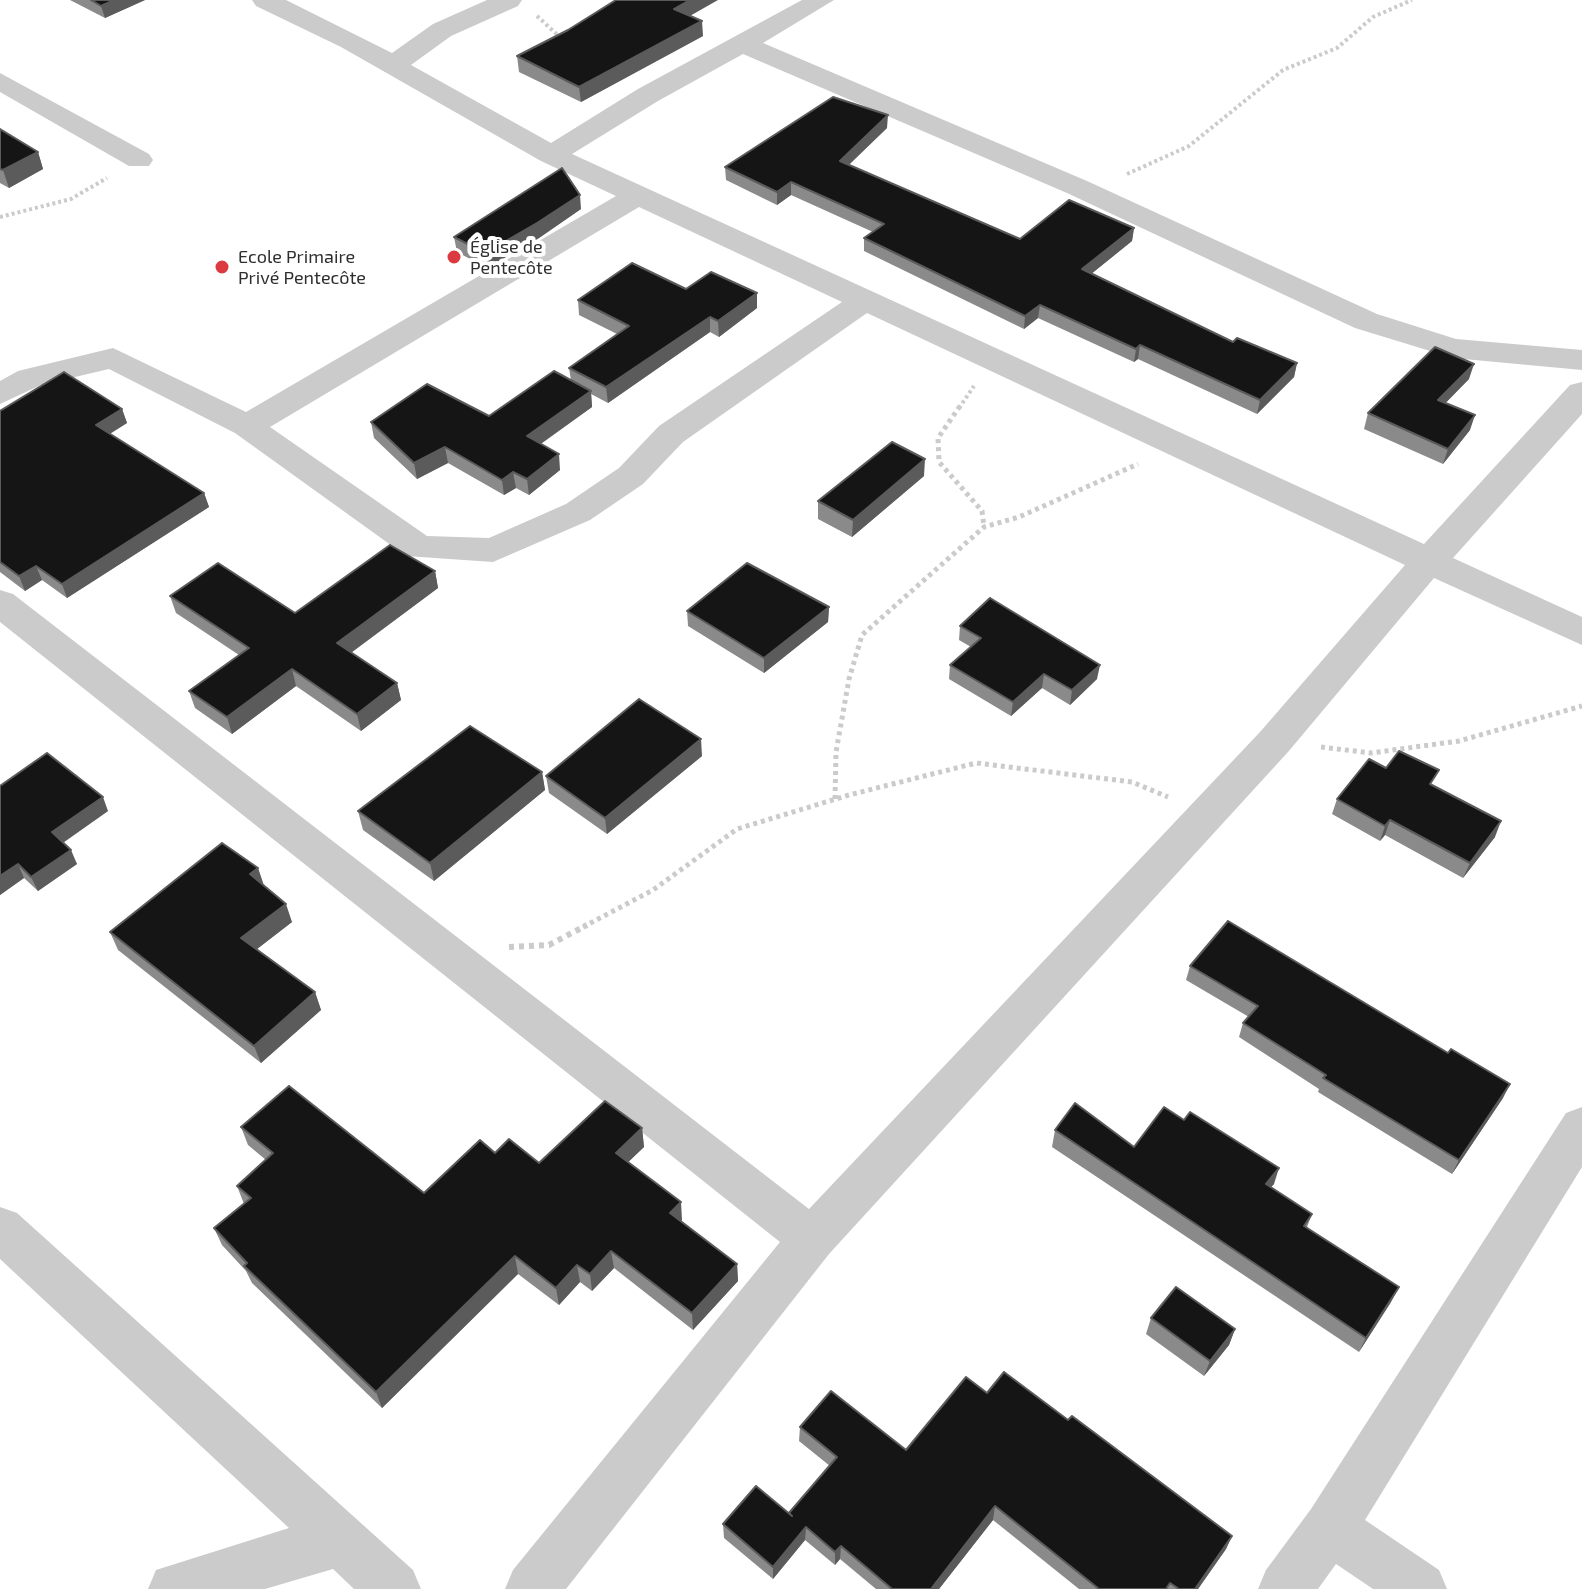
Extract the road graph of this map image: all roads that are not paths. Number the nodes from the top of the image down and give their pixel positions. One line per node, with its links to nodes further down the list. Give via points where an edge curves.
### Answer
1 (265, 0): 5 (street)
2 (509, 0): 5 (street, via 442,30)
3 (821, 0): 4 (street)
4 (742, 44): 7 (street); 11 (street, via 1077,187 1366,321 1453,348)
5 (393, 65): 7 (street)
6 (0, 81): 8 (street)
7 (551, 155): 9 (street)
8 (139, 160)
9 (639, 195): 10 (street); 14 (street)
10 (866, 300): 14 (street, via 671,434 631,476 578,512 493,550 419,548); 15 (street)
11 (1582, 360)
12 (1582, 392): 15 (street)
13 (0, 394): 14 (street, via 30,378 113,358)
14 (247, 426)
15 (1429, 561): 17 (street); 20 (street, via 1274,742)
16 (0, 603): 20 (street)
17 (1582, 632)
18 (1582, 1127): 21 (street)
19 (0, 1228): 22 (street)
20 (812, 1239): 25 (street)
21 (1330, 1528): 26 (street); 27 (street)
22 (340, 1540): 23 (street); 24 (street)
23 (175, 1589)
24 (394, 1589)
25 (532, 1589)
26 (1285, 1589)
27 (1420, 1589)

